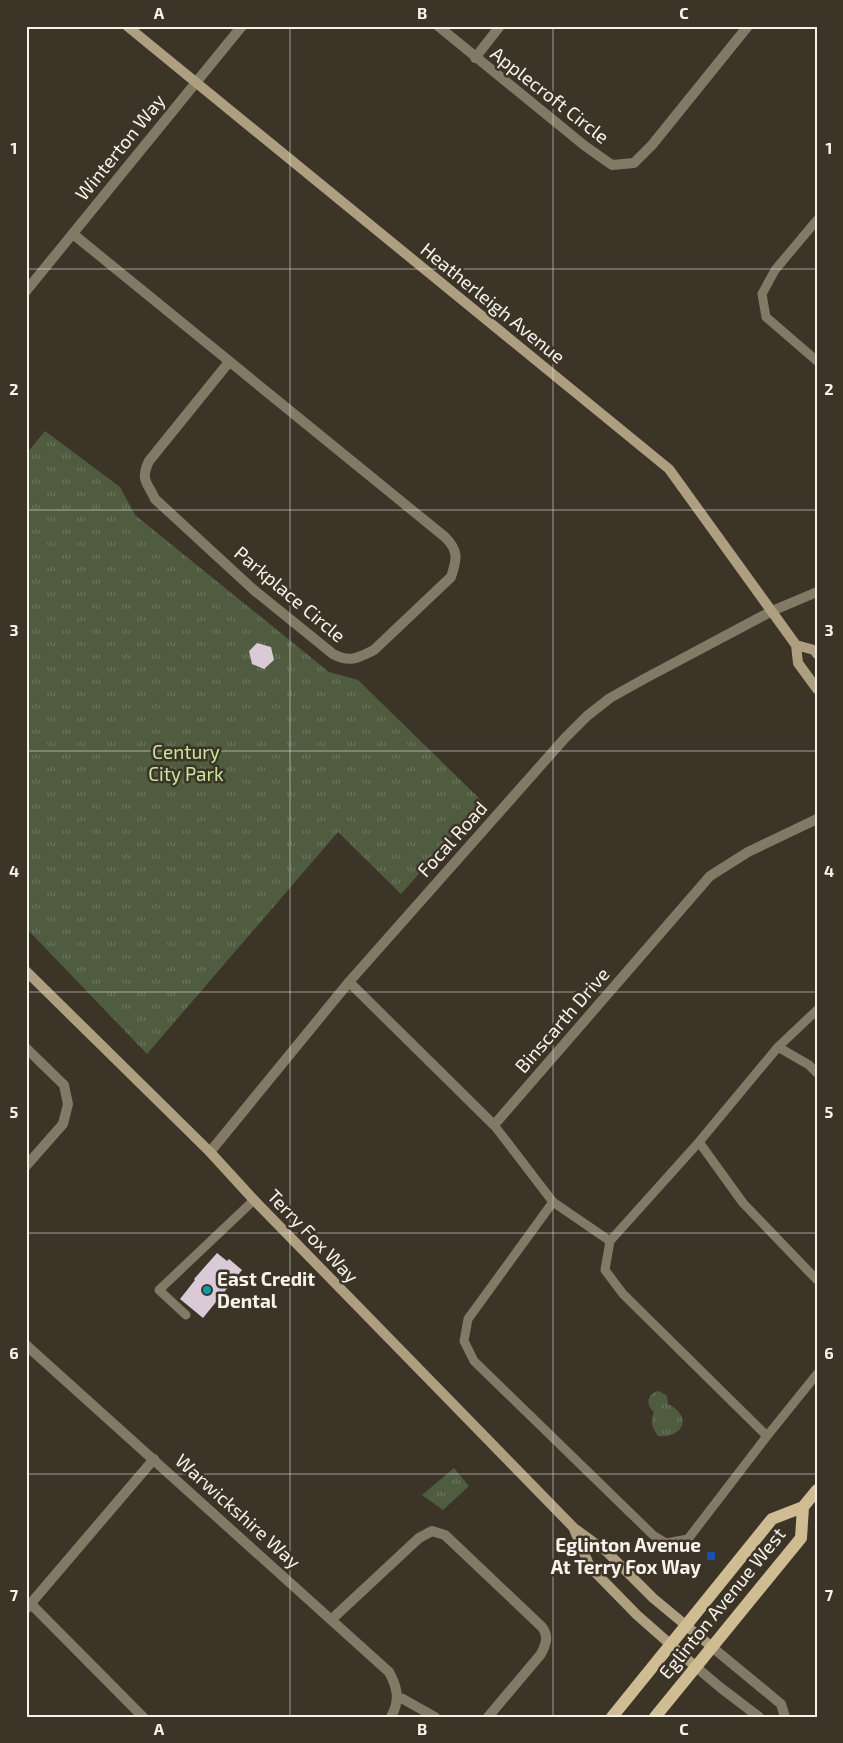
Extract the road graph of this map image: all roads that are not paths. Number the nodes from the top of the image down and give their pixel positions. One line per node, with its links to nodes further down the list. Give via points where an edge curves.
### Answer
1 (127, 26): 7 (street, Heatherleigh Avenue)
2 (242, 26): 7 (street, Winterton Way)
3 (438, 26): 6 (street, Applecroft Circle)
4 (500, 26): 6 (street, Applecroft Circle)
5 (748, 26): 6 (street, Applecroft Circle, via 634,163 612,165)
6 (475, 58)
7 (196, 82): 9 (street, Winterton Way); 14 (street, Heatherleigh Avenue, via 669,469)
8 (817, 220): 11 (lane, via 775,270 762,294 766,317)
9 (72, 234): 10 (street, Winterton Way); 12 (street, Parkplace Circle)
10 (26, 291)
11 (817, 361)
12 (229, 362): 12 (street, Parkplace Circle, via 149,461 145,470 149,490 255,591 333,654 350,660 368,653 451,577 456,564 454,546)
13 (817, 592): 14 (street, Focal Road)
14 (772, 612): 15 (street, Heatherleigh Avenue); 20 (street, Focal Road, via 610,698 587,716)
15 (796, 645): 16 (street); 17 (street, Heatherleigh Avenue, via 798,663)
16 (817, 654)
17 (817, 689)
18 (817, 819): 25 (street, Binscarth Drive, via 748,852 710,876)
19 (26, 971): 27 (street, Terry Fox Way)
20 (349, 982): 25 (street); 27 (street, Focal Road)
21 (817, 1010): 22 (lane)
22 (778, 1047): 24 (lane, via 810,1065); 26 (lane)
23 (26, 1048): 28 (street, via 64,1085 68,1104 63,1124)
24 (817, 1073)
25 (494, 1125): 30 (lane)
26 (699, 1142): 31 (lane); 32 (lane, via 743,1203)
27 (210, 1152): 29 (street, Terry Fox Way)
28 (26, 1166)
29 (254, 1200): 33 (lane, via 159,1290); 40 (street, Terry Fox Way)
30 (553, 1202): 31 (lane); 36 (lane, via 468,1319 464,1341 474,1361 653,1535 666,1543 688,1539)
31 (610, 1241): 36 (lane, via 605,1270 623,1294)
32 (817, 1280)
33 (186, 1315)
34 (26, 1345): 37 (street, Warwickshire Way)
35 (817, 1374): 36 (lane)
36 (766, 1436)
37 (154, 1459): 41 (street); 42 (street, Warwickshire Way)
38 (817, 1490): 39 (main road, Eglinton Avenue West)
39 (803, 1507): 43 (main road, Eglinton Avenue West, via 772,1520); 45 (main road, Eglinton Avenue West, via 801,1538)
40 (574, 1528): 43 (street, Terry Fox Way, via 607,1552); 44 (street, Terry Fox Way, via 590,1567)
41 (28, 1607): 48 (street)
42 (332, 1619): 47 (street, Warwickshire Way, via 389,1672 396,1684); 51 (street, via 419,1538 432,1531 445,1535 542,1627 546,1635 541,1654)
43 (686, 1626): 44 (main road, Eglinton Avenue West); 45 (street, Terry Fox Way)
44 (671, 1644): 46 (street, Terry Fox Way); 52 (main road, Eglinton Avenue West)
45 (712, 1647): 46 (main road, Eglinton Avenue West); 55 (street, via 781,1704)
46 (696, 1666): 53 (main road, Eglinton Avenue West); 54 (street)
47 (398, 1698): 49 (street); 50 (street)
48 (143, 1717)
49 (391, 1717)
50 (435, 1717)
51 (488, 1717)
52 (612, 1717)
53 (655, 1717)
54 (759, 1717)
55 (785, 1717)

